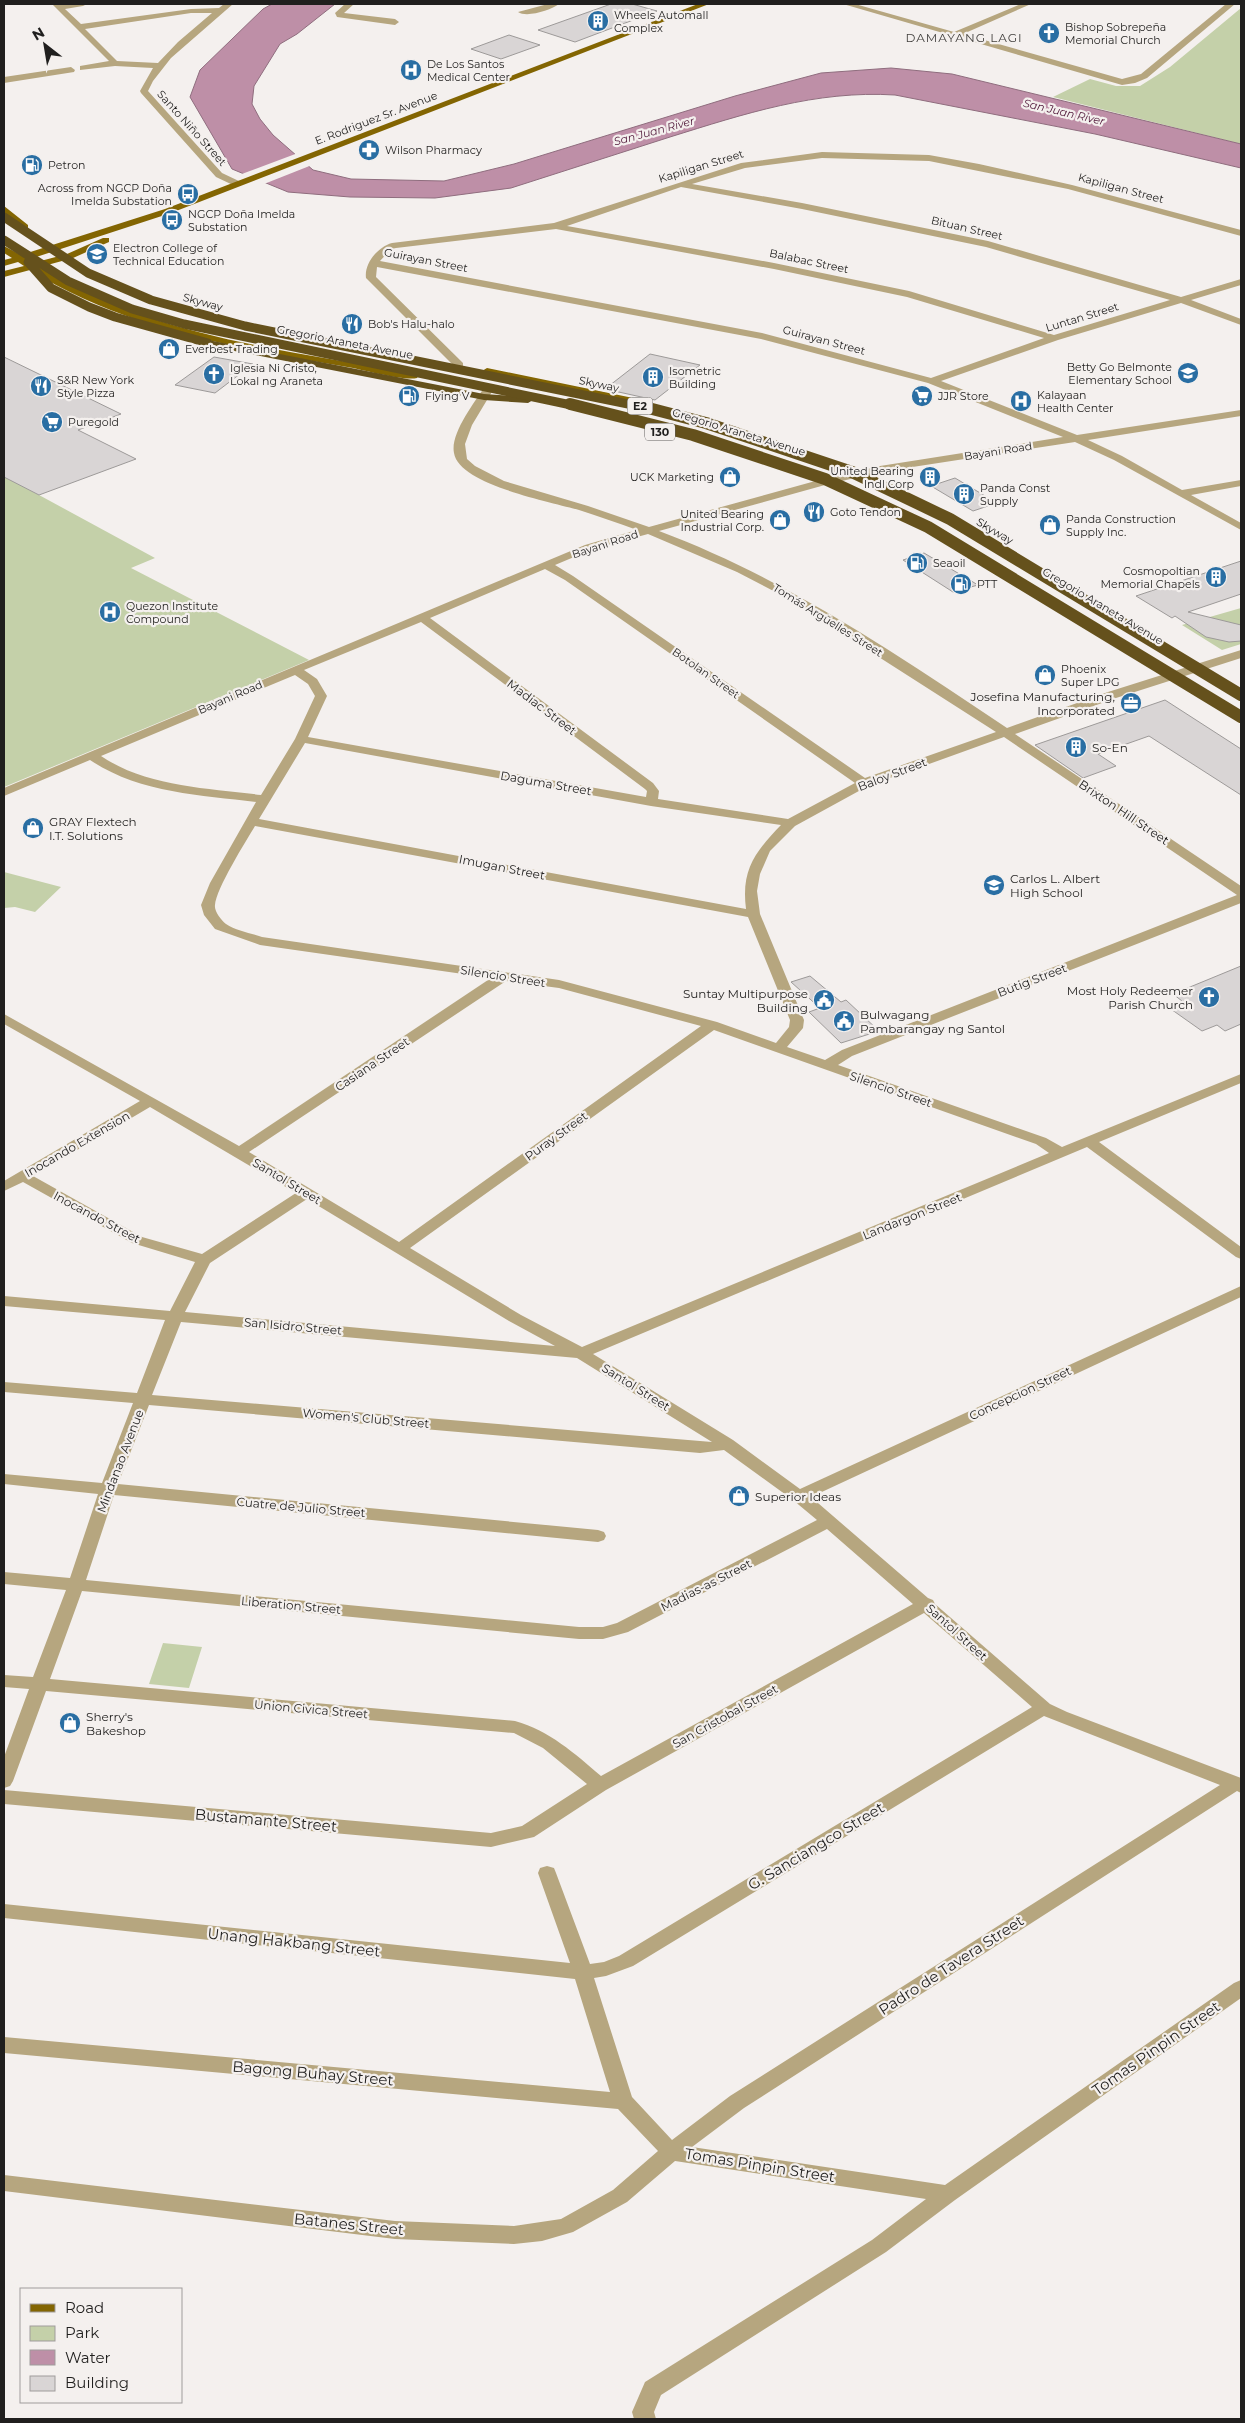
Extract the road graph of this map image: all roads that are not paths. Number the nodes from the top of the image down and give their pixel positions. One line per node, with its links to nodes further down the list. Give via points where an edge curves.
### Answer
1 (83, 4): 9 (street)
2 (230, 4): 10 (street)
3 (350, 4): 12 (street, via 339,12 340,15)
4 (552, 4): 11 (street)
5 (705, 4): 20 (main road, E. Rodriguez Sr. Avenue)
6 (847, 4): 14 (street)
7 (1027, 4): 14 (street)
8 (1231, 4): 14 (street, via 1144,76 1132,81 1122,82)
9 (58, 5): 13 (street)
10 (220, 10): 13 (street); 16 (street)
11 (522, 12)
12 (395, 22)
13 (79, 27): 15 (street)
14 (956, 34)
15 (115, 63): 16 (street); 17 (street)
16 (159, 66): 20 (street, Santo Niño Street, via 144,91 224,179)
17 (83, 68)
18 (71, 70): 19 (street)
19 (4, 80)
20 (238, 184): 23 (main road, E. Rodriguez Sr. Avenue)
21 (681, 184): 25 (street, Kapiligan Street); 26 (street, Kapiligan Street, via 744,165 790,158 857,155 929,158 1069,187); 37 (street, Bituan Street, via 988,244)
22 (4, 210): 29 (main road, Gregorio Araneta Avenue / 130)
23 (168, 211): 29 (main road, E. Rodriguez Sr. Avenue); 31 (main road, E. Rodriguez Sr. Avenue)
24 (4, 217): 58 (highway, Skyway / E2, bridge, via 88,274 150,300 245,326 621,402 706,423 852,472 950,518)
25 (555, 226): 33 (street, Kapiligan Street, via 395,245 388,247); 39 (street, Balabac Street, via 909,294)
26 (1241, 234)
27 (4, 240): 30 (highway, Skyway / E2, bridge)
28 (4, 248): 30 (main road, Gregorio Araneta Avenue / 130)
29 (58, 248): 30 (main road, E. Rodriguez Sr. Avenue); 31 (main road, Gregorio Araneta Avenue / 130)
30 (18, 254): 32 (main road, E. Rodriguez Sr. Avenue); 34 (main road, Gregorio Araneta Avenue / 130); 42 (highway, bridge, via 51,288 115,317 208,343 461,392); 59 (highway, Skyway / E2, bridge, via 105,298 184,324 597,410 692,435 825,479 928,528)
31 (70, 256): 34 (main road, E. Rodriguez Sr. Avenue); 40 (main road, Gregorio Araneta Avenue / 130, via 126,287 201,311)
32 (4, 263)
33 (373, 263): 40 (street, via 371,278); 41 (street, Guirayan Street, via 762,336)
34 (30, 267): 35 (main road, E. Rodriguez Sr. Avenue); 42 (main road, Gregorio Araneta Avenue / 130, via 99,302 179,328)
35 (4, 274)
36 (1241, 282): 37 (street, Luntan Street)
37 (1181, 300): 38 (street, Bituan Street); 39 (street, Luntan Street)
38 (1241, 322)
39 (1054, 338): 41 (street, Luntan Street)
40 (459, 365): 45 (main road, Gregorio Araneta Avenue / 130, via 614,396 777,442)
41 (932, 381): 44 (street, Guirayan Street)
42 (486, 394): 46 (main road, Gregorio Araneta Avenue / 130, via 528,400 685,438); 50 (street, Tomás Argüelles Street, via 458,442 458,452 467,466 511,486)
43 (1241, 413): 44 (street, Bayani Road)
44 (1077, 439): 45 (street, Bayani Road); 48 (street, Guirayan Street)
45 (860, 472): 46 (street, Bayani Road); 54 (main road, Gregorio Araneta Avenue / 130, via 952,516)
46 (823, 482): 50 (street, Bayani Road); 56 (main road, Gregorio Araneta Avenue / 130, via 922,528)
47 (1241, 483): 48 (street)
48 (1181, 493): 49 (street, Guirayan Street)
49 (1241, 527)
50 (648, 530): 51 (street, Bayani Road, via 589,547); 61 (street, Tomás Argüelles Street, via 718,558 787,592)
51 (546, 564): 52 (street, Bayani Road); 64 (street, Botolan Street)
52 (422, 616): 55 (street, Bayani Road); 67 (street, Madiac Street, via 649,786 653,792)
53 (1241, 654): 54 (street, Baloy Street)
54 (1203, 666): 56 (street, Baloy Street); 57 (main road, Gregorio Araneta Avenue / 130)
55 (296, 670): 62 (street, Silencio Street, via 313,682 321,696); 63 (street, Bayani Road)
56 (1168, 677): 60 (main road, Gregorio Araneta Avenue / 130); 61 (street, Baloy Street)
57 (1241, 688)
58 (1241, 695)
59 (1241, 717)
60 (1241, 722)
61 (1006, 732): 64 (street, Baloy Street); 70 (street, Brixton Hill Street)
62 (301, 739): 66 (street, Silencio Street); 67 (street, Daguma Street)
63 (91, 755): 65 (street, Bayani Road); 66 (street, via 118,772 143,781)
64 (864, 783): 69 (street, Baloy Street)
65 (4, 792)
66 (266, 799): 68 (street, Silencio Street)
67 (652, 802): 69 (street, Daguma Street)
68 (251, 821): 72 (street, Imugan Street); 73 (street, Silencio Street, via 208,905 211,915 227,930 260,942)
69 (790, 823): 72 (street, Baloy Street, via 764,850 753,874 750,891)
70 (1241, 892)
71 (1241, 898): 77 (street, Butig Street, via 847,1052)
72 (753, 914): 76 (street, Baloy Street, via 797,1020 796,1028)
73 (504, 976): 75 (street, Silencio Street, via 559,984); 81 (street, Casiana Street)
74 (4, 1018): 79 (street, Santol Street)
75 (712, 1025): 76 (street, Silencio Street); 86 (street, Puray Street)
76 (778, 1049): 77 (street, Silencio Street)
77 (825, 1066): 82 (street, Silencio Street, via 1040,1141)
78 (1241, 1078): 80 (street, Landargon Street)
79 (151, 1102): 81 (street, Santol Street); 83 (street, Inocando Extension)
80 (1089, 1142): 82 (street, Landargon Street); 87 (street)
81 (239, 1152): 85 (street, Santol Street)
82 (1062, 1154): 92 (street, Landargon Street)
83 (22, 1176): 84 (street, Inocando Extension); 88 (street, Inocando Street, via 136,1240)
84 (4, 1187)
85 (306, 1193): 86 (street, Santol Street); 88 (street, Mindanao Avenue)
86 (400, 1248): 92 (street, Santol Street)
87 (1241, 1254)
88 (204, 1260): 91 (street, Mindanao Avenue)
89 (1241, 1291): 98 (street, Concepcion Street)
90 (4, 1301): 91 (street, San Isidro Street)
91 (175, 1316): 92 (street, San Isidro Street); 94 (street, Mindanao Avenue)
92 (581, 1353): 95 (street, Santol Street)
93 (4, 1387): 94 (street, Women's Club Street)
94 (145, 1398): 95 (street, Women's Club Street, via 700,1448); 97 (street, Mindanao Avenue)
95 (727, 1444): 98 (street, Santol Street)
96 (4, 1479): 97 (street, Cuatre de Julio Street)
97 (108, 1489): 100 (street, Cuatre de Julio Street); 102 (street, Mindanao Avenue)
98 (799, 1496): 99 (street, Santol Street)
99 (830, 1521): 103 (street, Santol Street); 104 (street, Madias-as Street, via 622,1628 603,1633)
100 (598, 1536)
101 (4, 1578): 102 (street, Liberation Street)
102 (76, 1585): 104 (street, Liberation Street); 106 (street, Mindanao Avenue)
103 (927, 1604): 107 (street, Santol Street); 110 (street, San Cristobal Street)
104 (578, 1633)
105 (4, 1681): 106 (street, Union Civica Street)
106 (39, 1684): 108 (street, Mindanao Avenue); 110 (street, Union Civica Street, via 516,1727 544,1740)
107 (1044, 1708): 109 (street, Santol Street); 115 (street, G. Sanciangco Street, via 626,1961 606,1969)
108 (4, 1781)
109 (1239, 1784): 119 (street, Padro de Tavera Street, via 736,2102)
110 (600, 1785): 112 (street, San Cristobal Street)
111 (4, 1797): 112 (street, Bustamante Street, via 491,1840)
112 (527, 1832)
113 (547, 1874): 115 (street, Tomas Pinpin Street)
114 (4, 1911): 115 (street, Unang Hakbang Street)
115 (583, 1972): 118 (street, Tomas Pinpin Street)
116 (1241, 1988): 121 (street, Tomas Pinpin Street)
117 (4, 2044): 118 (street, Bagong Buhay Street)
118 (623, 2101): 119 (street, Tomas Pinpin Street)
119 (671, 2152): 120 (street, Batanes Street, via 627,2190 595,2212 566,2226 514,2235 395,2230); 121 (street, Tomas Pinpin Street)
120 (4, 2183)
121 (948, 2194): 122 (street, Tomas Pinpin Street, via 879,2246 653,2389 643,2412)
122 (645, 2419)

